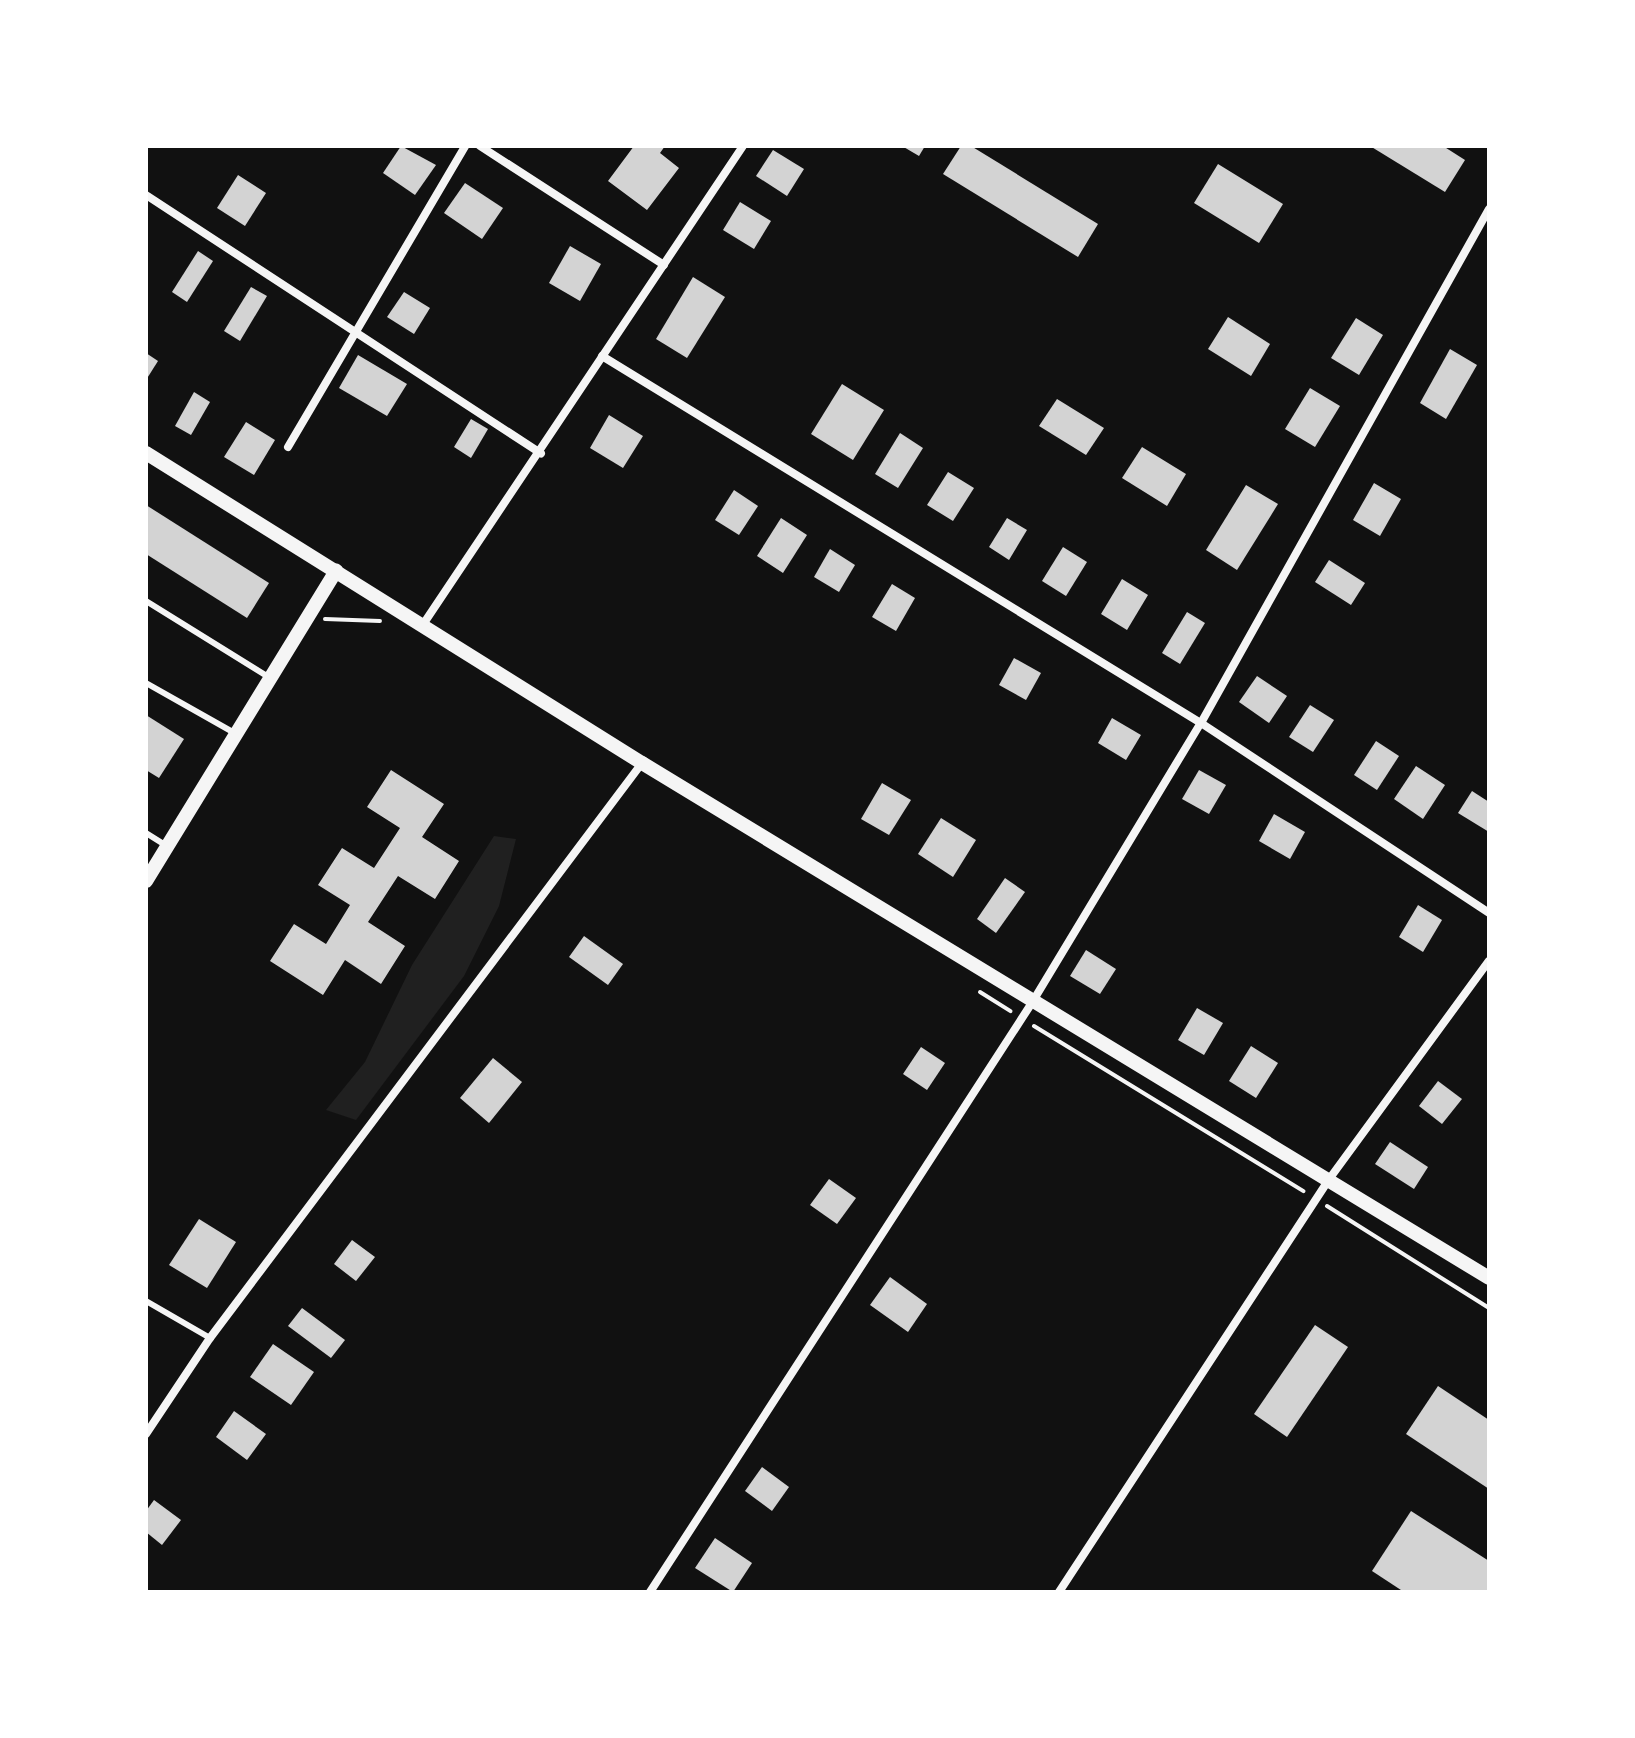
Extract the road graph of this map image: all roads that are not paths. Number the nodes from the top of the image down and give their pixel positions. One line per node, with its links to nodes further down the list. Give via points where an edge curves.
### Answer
1 (465, 146): 7 (street)
2 (480, 146): 6 (street)
3 (743, 146): 6 (street)
4 (146, 195): 7 (street)
5 (1489, 209): 17 (street)
6 (664, 265): 8 (street)
7 (356, 332): 9 (street); 11 (street)
8 (602, 356): 11 (street); 17 (street)
9 (288, 447)
10 (146, 453): 12 (street)
11 (541, 453): 14 (street)
12 (336, 571): 14 (street); 15 (street)
13 (146, 601): 15 (lane)
14 (422, 626): 19 (street)
15 (270, 678): 18 (street)
16 (146, 683): 18 (lane)
17 (1201, 723): 23 (street); 25 (street)
18 (236, 734): 21 (street)
19 (642, 763): 25 (street); 29 (street)
20 (146, 833): 21 (lane)
21 (167, 846): 22 (street)
22 (146, 881)
23 (1489, 913)
24 (1489, 961): 26 (street)
25 (1033, 1001): 26 (street); 31 (street)
26 (1330, 1178): 27 (street); 32 (street)
27 (1489, 1278)
28 (146, 1301): 29 (lane)
29 (210, 1338): 30 (street)
30 (146, 1434)
31 (650, 1592)
32 (1059, 1592)

